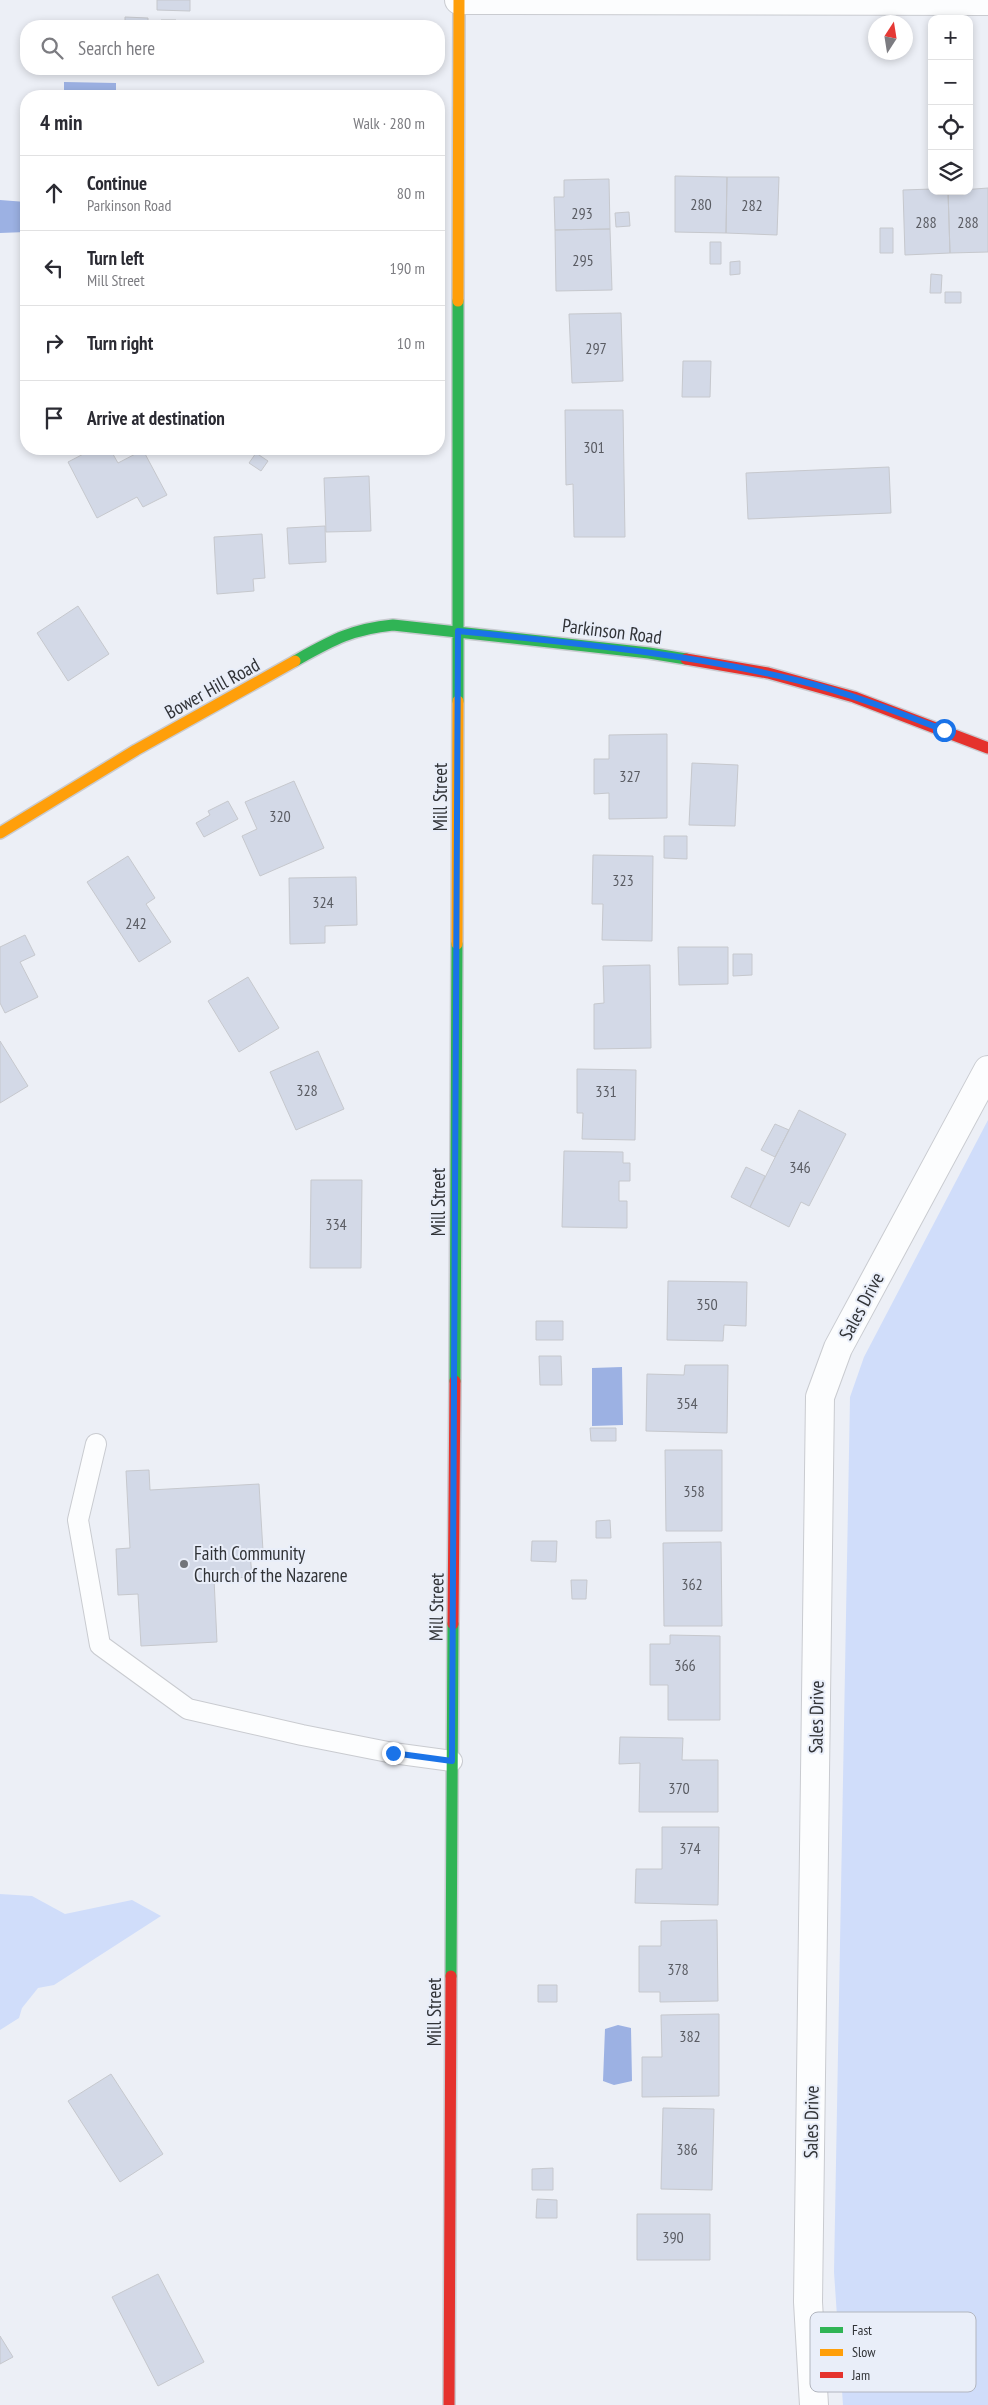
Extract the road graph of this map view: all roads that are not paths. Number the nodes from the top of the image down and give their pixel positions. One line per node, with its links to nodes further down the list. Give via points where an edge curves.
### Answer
1 (459, 0): 2 (street); 3 (main road, Mill Street)
2 (988, 2)
3 (458, 631): 4 (main road, Parkinson Road, via 649,653 768,673 862,700); 5 (main road, Bower Hill Road, via 393,625 347,633 136,750); 8 (main road, Mill Street)
4 (988, 748)
5 (0, 833)
6 (988, 1070): 9 (street, Sales Drive, via 838,1348 820,1397)
7 (96, 1444): 8 (lane, via 78,1520 100,1645 188,1709 302,1736)
8 (452, 1761): 11 (main road, Mill Street)
9 (810, 2320)
10 (813, 2392): 12 (street, Sales Drive)
11 (449, 2405)
12 (814, 2405)

